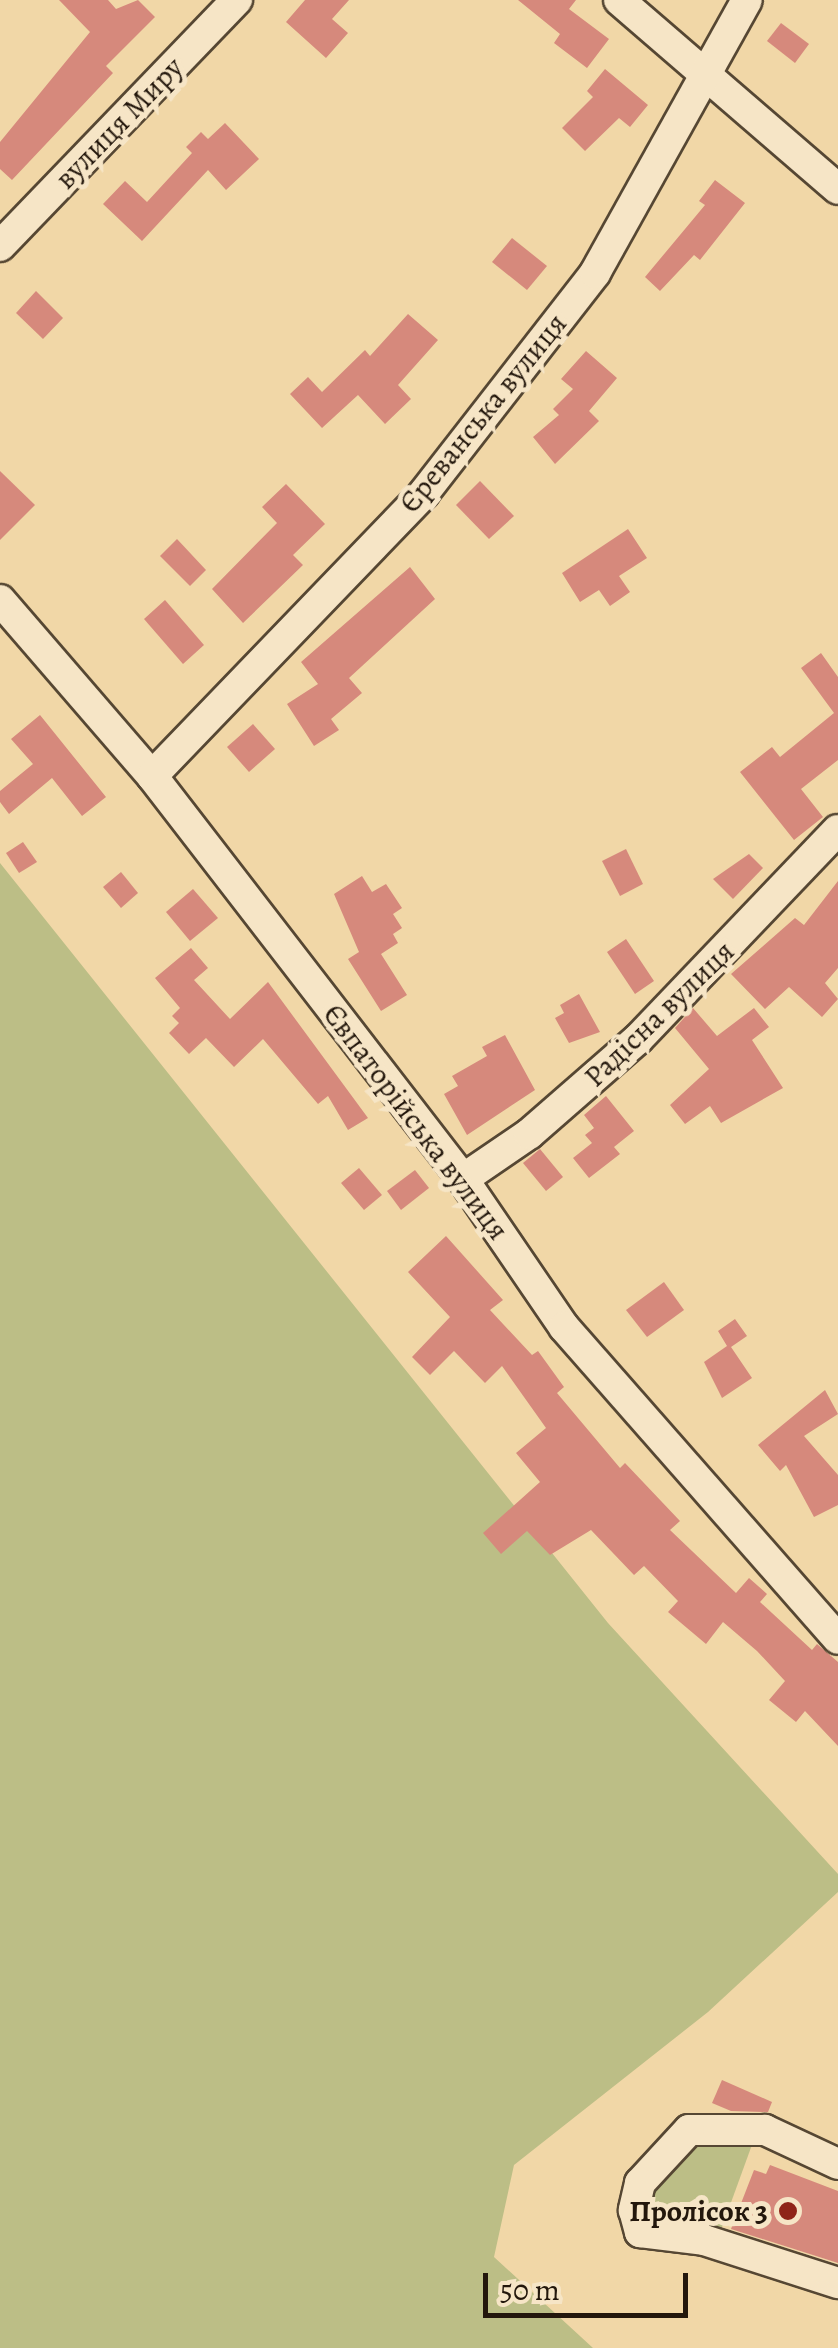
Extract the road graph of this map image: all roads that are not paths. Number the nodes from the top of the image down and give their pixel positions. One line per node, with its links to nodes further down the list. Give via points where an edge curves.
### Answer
1 (237, 0): 6 (street, вулиця Миру)
2 (619, 0): 4 (street)
3 (747, 0): 4 (street, Єреванська вулиця)
4 (708, 72): 5 (street); 8 (street, Єреванська вулиця, via 595,273 424,493)
5 (838, 190)
6 (0, 246)
7 (0, 600): 8 (street, Євпаторійська вулиця)
8 (152, 776): 10 (street, Євпаторійська вулиця)
9 (838, 830): 10 (street, Радісна вулиця, via 638,1039 529,1134)
10 (463, 1179): 11 (street, Євпаторійська вулиця, via 564,1326)
11 (838, 1639)
12 (838, 2164): 13 (street, via 766,2130 688,2130 640,2183 634,2210 640,2232 704,2240)
13 (838, 2283)

